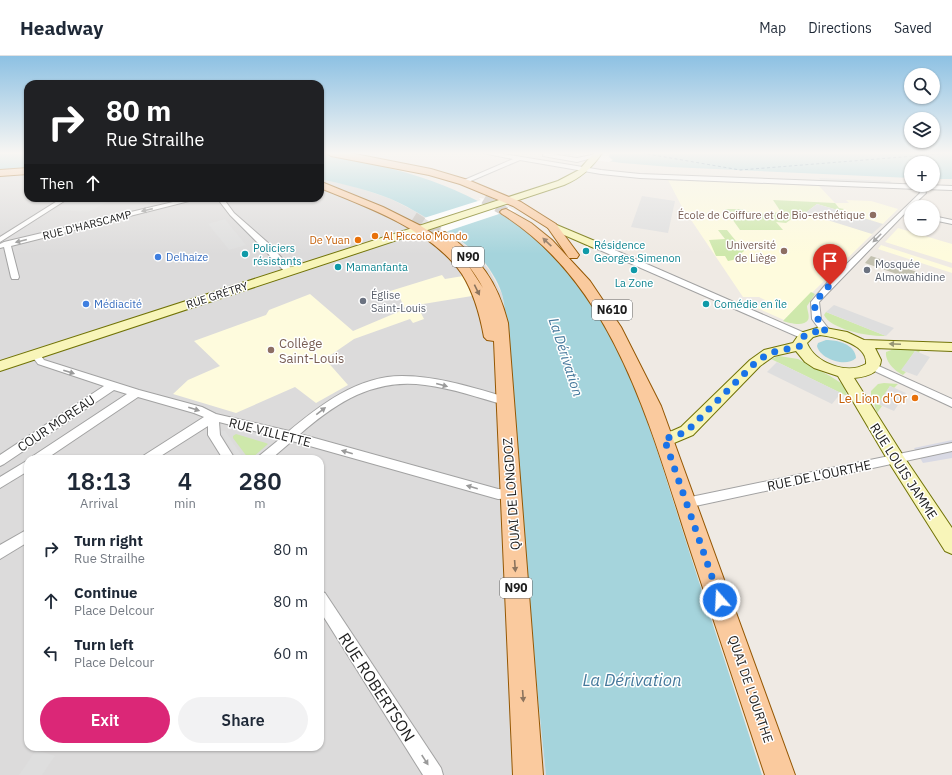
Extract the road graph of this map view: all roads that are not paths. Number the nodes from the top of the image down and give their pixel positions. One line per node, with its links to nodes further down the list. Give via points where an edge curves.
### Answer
1 (324, 187): 18 (main road, via 383,211)
2 (325, 187): 14 (main road, via 355,192)
3 (457, 187): 8 (main road, N610)
4 (472, 187): 12 (main road, N610)
5 (554, 187): 12 (street)
6 (940, 188): 7 (street)
7 (952, 188)
8 (484, 199)
9 (60, 202): 20 (street)
10 (181, 202): 20 (street, RUE D'HARSCAMP, one-way to 20)
11 (223, 202): 22 (street)
12 (507, 206): 17 (main road, N610, via 523,207); 19 (street, RUE GRÉTRY, via 491,207); 36 (main road, QUAI DE L'OURTHE / N610, one-way to 12, via 613,327 585,284 548,243)
13 (904, 216): 24 (street, one-way to 24, via 815,302 817,319)
14 (414, 217)
15 (940, 219): 16 (street)
16 (952, 222)
17 (552, 226): 21 (street); 36 (main road, N610, via 590,275 624,331 650,393)
18 (417, 230): 19 (street, RUE GRÉTRY); 22 (street, RUE GRÉTRY); 34 (main road, N90, one-way to 34, via 455,258 471,279 489,325)
19 (438, 230): 34 (main road, QUAI DE LONGDOZ / N90, via 472,261 485,277 495,299 501,328)
20 (2, 244): 23 (street)
21 (598, 246): 25 (street)
22 (289, 271): 28 (street, RUE GRÉTRY)
23 (15, 277)
24 (826, 332): 25 (street, via 815,332); 26 (street, via 847,337)
25 (802, 341): 31 (street, via 805,354 815,362); 39 (street, via 769,353 755,363 687,431)
26 (861, 344): 27 (street, one-way to 26); 30 (street, via 872,356)
27 (952, 347)
28 (36, 355): 29 (street, RUE GRÉTRY); 32 (street, RUE VILLETTE, one-way to 32, via 41,362)
29 (0, 366)
30 (872, 366): 31 (street, via 866,371); 35 (street)
31 (843, 372): 45 (street, RUE LOUIS JAMME)
32 (112, 386): 33 (street, RUE VILLETTE); 46 (street, COUR MOREAU)
33 (136, 393): 37 (street, RUE VILLETTE, one-way to 37, via 198,410); 41 (street)
34 (505, 401): 38 (street, one-way to 34, via 342,396 359,388 390,380 425,381); 49 (main road, QUAI DE LONGDOZ / N90)
35 (952, 403)
36 (652, 406): 39 (main road, QUAI DE L'OURTHE / N610)
37 (213, 417): 38 (street, RUE VILLETTE); 42 (street); 43 (street, via 214,435)
38 (291, 436): 44 (street); 49 (street, RUE VILLETTE, one-way to 38, via 498,494)
39 (664, 438): 50 (main road, QUAI DE L'OURTHE / N610)
40 (952, 448): 45 (street, RUE DE L'OURTHE)
41 (43, 455)
42 (153, 455)
43 (226, 455)
44 (268, 455)
45 (896, 459): 50 (street, RUE DE L'OURTHE); 52 (street, RUE LOUIS JAMME)
46 (0, 461)
47 (24, 468): 48 (street)
48 (0, 483)
49 (510, 494): 56 (main road, QUAI DE LONGDOZ / N90, one-way to 56)
50 (686, 503): 57 (main road, QUAI DE L'OURTHE / N610)
51 (24, 538): 53 (street)
52 (952, 545)
53 (0, 553)
54 (324, 604): 55 (street, RUE ROBERTSON, one-way to 55)
55 (434, 775)
56 (528, 775)
57 (780, 775)

